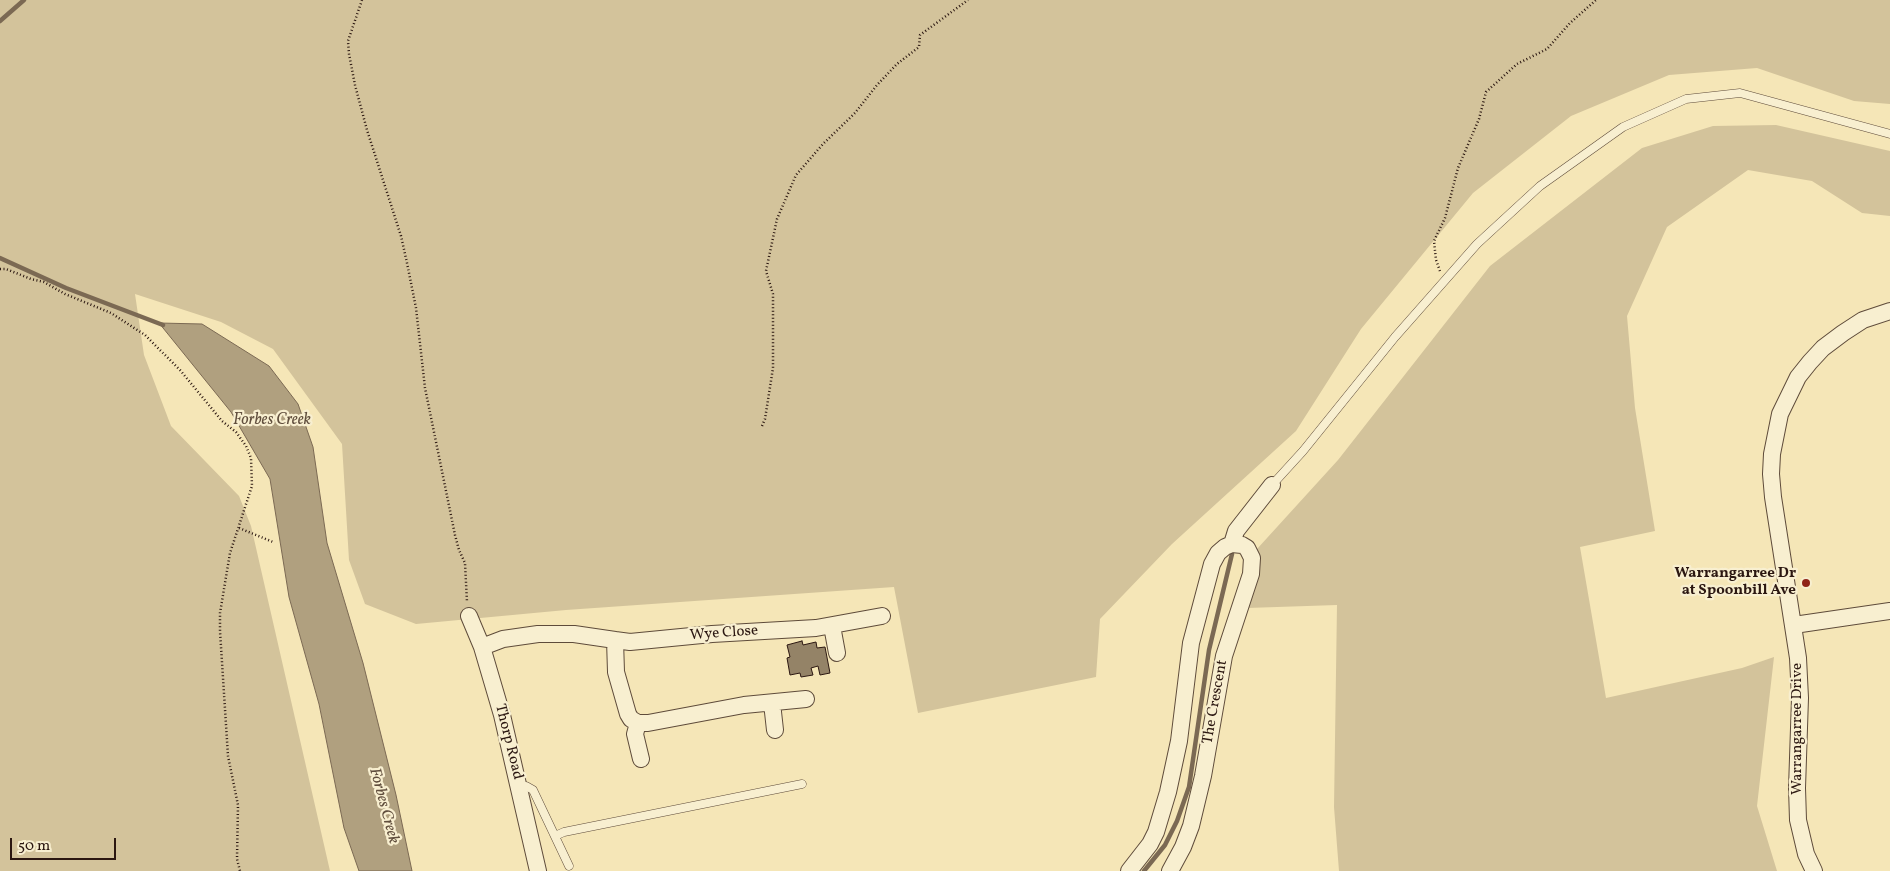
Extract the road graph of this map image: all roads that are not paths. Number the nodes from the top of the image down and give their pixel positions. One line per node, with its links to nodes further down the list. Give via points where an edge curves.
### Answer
1 (1890, 134): 3 (lane, via 1740,92 1686,99 1623,127 1540,186 1477,244)
2 (1890, 311): 8 (street, Warrangarree Drive, via 1863,320 1823,348 1798,377 1780,414 1771,474)
3 (1272, 485): 4 (street, The Crescent, via 1236,531)
4 (1232, 544): 23 (street, The Crescent, via 1224,547 1212,564 1193,634 1179,741 1156,832 1145,852); 24 (street, The Crescent, via 1247,548 1252,558 1251,574 1224,656 1191,826)
5 (1890, 611): 8 (street)
6 (469, 616): 11 (street, Thorp Road)
7 (882, 616): 9 (street, Wye Close)
8 (1794, 625): 25 (street, Warrangarree Drive, via 1800,698 1798,820 1806,854)
9 (832, 626): 10 (street, Wye Close, via 630,642); 12 (street)
10 (616, 640): 11 (street, Wye Close, via 574,634 538,634); 15 (street, via 616,672 628,714)
11 (482, 647): 19 (street, Thorp Road)
12 (837, 653)
13 (806, 699): 14 (street)
14 (772, 702): 15 (street); 16 (street)
15 (638, 723): 17 (street, via 635,734)
16 (775, 730)
17 (641, 759)
18 (802, 784): 20 (lane)
19 (519, 786): 20 (lane, via 533,790); 22 (street, Thorp Road)
20 (555, 836): 21 (lane)
21 (569, 866)
22 (538, 871)
23 (1128, 871)
24 (1170, 871)
25 (1814, 871)

